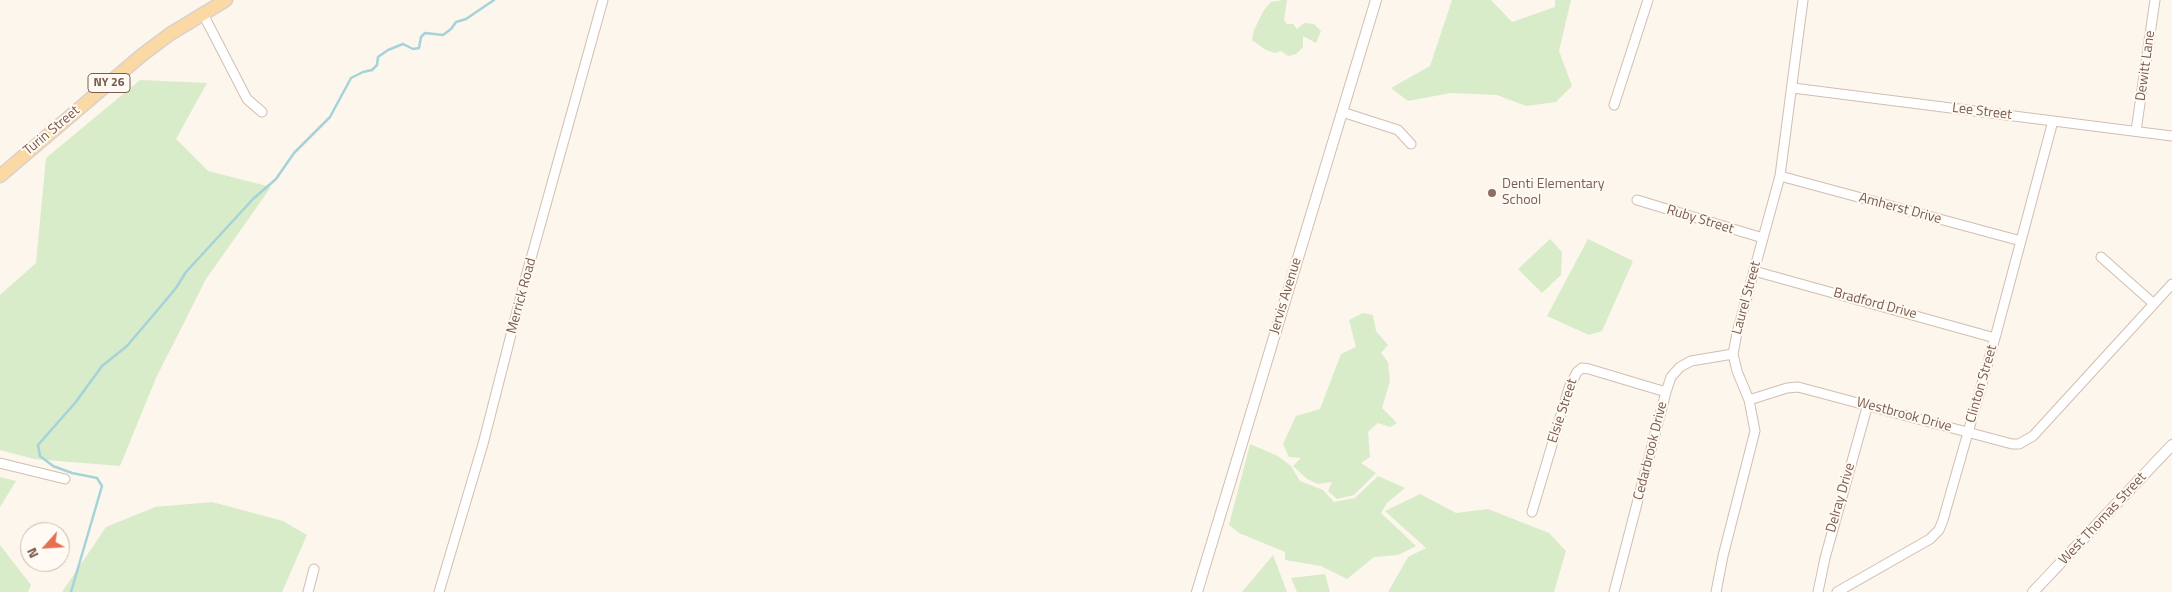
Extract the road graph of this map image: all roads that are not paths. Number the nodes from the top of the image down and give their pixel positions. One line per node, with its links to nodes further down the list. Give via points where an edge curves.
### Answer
1 (226, 0): 7 (main road, Turin Street / NY 26)
2 (603, 0): 37 (street, Merrick Road)
3 (1376, 0): 11 (street, Jervis Avenue)
4 (1648, 0): 9 (street)
5 (1803, 0): 8 (street, Laurel Street)
6 (2154, 0): 13 (street, Dewitt Lane)
7 (203, 14): 10 (street, via 247,98); 16 (main road, Turin Street / NY 26, via 142,55)
8 (1793, 88): 12 (street, Lee Street); 17 (street, Laurel Street)
9 (1614, 105)
10 (262, 112)
11 (1342, 112): 15 (street, via 1398,130); 38 (street, Jervis Avenue)
12 (2053, 121): 13 (street, Lee Street); 20 (street, Clinton Street)
13 (2136, 132): 14 (street, Lee Street)
14 (2172, 136)
15 (1411, 144)
16 (0, 176)
17 (1780, 176): 19 (street, Laurel Street); 20 (street, Amherst Drive)
18 (1636, 200): 19 (street, Ruby Street)
19 (1763, 238): 22 (street, Laurel Street)
20 (2021, 241): 25 (street, Clinton Street)
21 (2101, 257): 24 (street)
22 (1754, 271): 25 (street, Bradford Drive); 26 (street, Laurel Street)
23 (2172, 284): 24 (street, Westbrook Drive)
24 (2154, 304): 30 (street, Westbrook Drive, via 2027,441 2012,444)
25 (1995, 338): 30 (street, Clinton Street)
26 (1733, 354): 27 (street, Cedarbrook Drive, via 1699,359 1680,367 1671,377); 28 (street, Laurel Street)
27 (1666, 392): 34 (street, Elsie Street, via 1590,369 1582,368 1577,372 1569,388); 39 (street, Cedarbrook Drive)
28 (1749, 400): 29 (street, Westbrook Drive, via 1798,386); 40 (street, Laurel Street, via 1754,419 1754,440)
29 (1868, 404): 30 (street, Westbrook Drive); 41 (street, Delray Drive)
30 (1969, 432): 42 (street, Clinton Street, via 1939,530 1930,539)
31 (2172, 445): 43 (street, West Thomas Street)
32 (0, 463): 33 (street)
33 (65, 479)
34 (1532, 512)
35 (314, 569): 36 (street)
36 (308, 592)
37 (440, 592)
38 (1196, 592)
39 (1614, 592)
40 (1716, 592)
41 (1818, 592)
42 (1837, 592)
43 (2033, 592)

